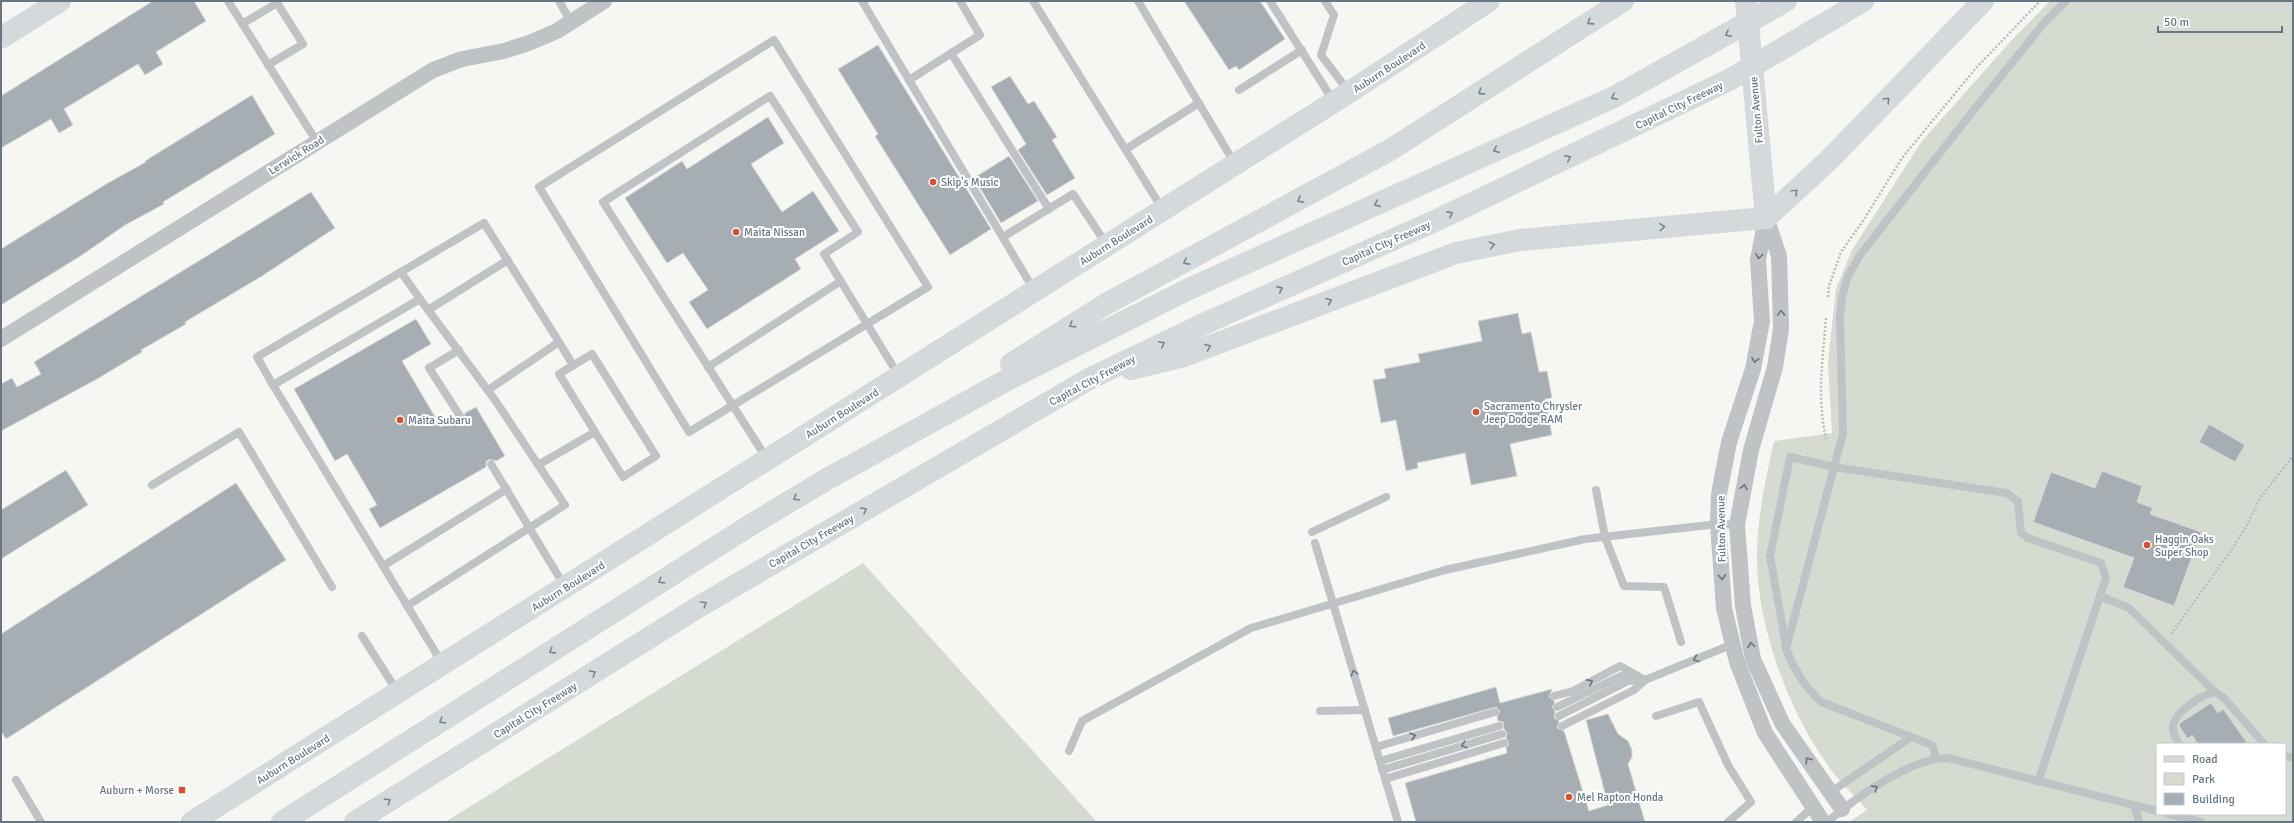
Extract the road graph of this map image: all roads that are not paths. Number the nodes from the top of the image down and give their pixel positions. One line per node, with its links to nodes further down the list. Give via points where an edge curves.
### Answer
1 (60, 1): 20 (main road)
2 (228, 1): 19 (lane)
3 (559, 1): 18 (lane)
4 (604, 1): 18 (street, Lerwick Road)
5 (862, 1): 24 (lane)
6 (960, 1): 22 (lane, via 980,35)
7 (1033, 1): 29 (lane)
8 (1138, 1): 27 (lane)
9 (1270, 1): 21 (lane)
10 (1326, 1): 26 (lane, via 1334,15 1321,55)
11 (1489, 1): 26 (main road, Auburn Boulevard)
12 (1623, 1): 59 (main road, one-way to 59, via 1390,150 1106,304)
13 (1746, 1): 33 (main road, Fulton Avenue)
14 (1786, 1): 59 (main road, one-way to 59, via 1614,97 1182,293 1007,380)
15 (1863, 1): 49 (main road, Capital City Freeway, one-way to 15, via 1208,322 1437,220 1729,80)
16 (1983, 1): 33 (main road, one-way to 16, via 1829,160)
17 (2066, 1): 58 (lane, via 2044,23 1968,116 1860,255 1848,276 1840,317 1844,434)
18 (571, 22): 28 (street, Lerwick Road, via 529,43 462,59 433,70)
19 (242, 24): 23 (lane); 23 (lane, via 277,3 303,44)
20 (1, 38)
21 (1302, 50): 25 (lane); 26 (lane)
22 (951, 54): 24 (lane); 31 (lane)
23 (268, 65): 28 (lane)
24 (909, 80): 34 (lane)
25 (1239, 90)
26 (1342, 97): 30 (main road, Auburn Boulevard)
27 (1199, 103): 29 (lane); 30 (lane)
28 (317, 142): 43 (street, Lerwick Road)
29 (1126, 149): 32 (lane)
30 (1235, 164): 32 (main road, Auburn Boulevard)
31 (1050, 208): 34 (lane); 35 (lane, via 1073,194)
32 (1163, 210): 35 (main road, Auburn Boulevard)
33 (1766, 218): 49 (main road, one-way to 33, via 1184,356 1456,253 1520,240); 64 (street, Fulton Avenue, one-way to 64, via 1758,260 1762,321 1753,369 1729,442 1719,494); 65 (street, Fulton Avenue, one-way to 33, via 1751,450 1775,367 1781,329 1779,256)
34 (1003, 237): 39 (lane)
35 (1107, 246): 39 (main road, Auburn Boulevard)
36 (508, 260): 37 (lane, via 484,223); 41 (lane); 44 (lane)
37 (401, 272): 40 (lane); 50 (lane, via 257,357)
38 (841, 281): 42 (lane); 47 (lane); 47 (lane, via 824,254 858,232 770,96 603,202)
39 (1035, 291): 48 (main road, Auburn Boulevard)
40 (420, 299): 41 (lane); 50 (lane)
41 (428, 310): 45 (lane)
42 (867, 323): 48 (lane); 52 (lane); 52 (lane, via 928,287 774,40 539,188 689,432)
43 (1, 339)
44 (559, 342): 46 (lane); 51 (lane)
45 (459, 350): 51 (lane); 53 (lane, via 429,368)
46 (573, 365): 54 (lane, via 559,374); 54 (lane, via 592,354 656,456 623,477)
47 (708, 367): 52 (lane)
48 (900, 377): 55 (main road, Auburn Boulevard)
49 (1089, 379): 113 (main road, Capital City Freeway, one-way to 49, via 700,606)
50 (273, 384): 70 (lane)
51 (488, 390): 57 (lane)
52 (733, 405): 55 (lane)
53 (460, 416)
54 (595, 432): 57 (lane)
55 (767, 460): 72 (main road, Auburn Boulevard)
56 (491, 464): 61 (lane)
57 (538, 465): 66 (lane, via 565,505)
58 (1834, 468): 73 (lane, via 2006,493 2018,502 2021,533 2028,538 2100,563 2106,578); 79 (lane); 79 (lane, via 1790,458 1770,556)
59 (829, 478): 112 (main road, one-way to 112, via 742,530)
60 (152, 485): 71 (lane, via 239,432)
61 (506, 489): 66 (lane); 70 (lane)
62 (1596, 490): 68 (lane)
63 (1386, 497): 67 (lane)
64 (1718, 524): 65 (lane); 68 (lane); 78 (street, Fulton Avenue, one-way to 78, via 1724,608)
65 (1737, 525): 104 (street, Fulton Avenue, one-way to 65, via 1782,723 1753,659 1743,606)
66 (530, 527): 72 (lane); 75 (lane)
67 (1312, 532)
68 (1605, 537): 74 (lane, via 1585,539 1445,570); 77 (lane, via 1624,586 1664,587)
69 (1315, 543): 74 (lane)
70 (383, 566): 75 (lane)
71 (332, 587)
72 (565, 588): 80 (main road, Auburn Boulevard)
73 (2100, 596): 82 (lane, via 2129,608); 103 (lane)
74 (1333, 603): 86 (lane, one-way to 74); 98 (lane, via 1251,628 1082,721)
75 (407, 606): 80 (lane)
76 (362, 636): 83 (lane)
77 (1681, 642)
78 (1733, 644): 81 (lane, one-way to 81); 106 (street, Fulton Avenue, via 1737,662 1765,733)
79 (1786, 648): 93 (lane, via 1793,668 1808,690 1821,702)
80 (443, 665): 83 (main road, Auburn Boulevard)
81 (1645, 680): 84 (lane, one-way to 81, via 1573,691 1620,666); 85 (lane, via 1623,675); 89 (lane, via 1628,682); 91 (lane, via 1634,690)
82 (2215, 692): 95 (lane, via 2202,695 2176,718 2173,730); 96 (lane, via 2224,698)
83 (398, 693): 111 (main road, Auburn Boulevard)
84 (1554, 696)
85 (1557, 707)
86 (1365, 710): 87 (lane); 97 (lane)
87 (1320, 711)
88 (1495, 712): 97 (lane, one-way to 88)
89 (1559, 716)
90 (1656, 716): 115 (lane, via 1700,702 1728,764 1752,802)
91 (1562, 726)
92 (1500, 730): 100 (lane, one-way to 100)
93 (1911, 736): 99 (lane, via 1932,745); 104 (lane)
94 (1504, 743): 101 (lane)
95 (2178, 743)
96 (2263, 743)
97 (1376, 747): 100 (lane)
98 (1069, 750)
99 (1936, 757): 103 (lane); 107 (lane, one-way to 99, via 1910,766)
100 (1381, 766): 101 (lane)
101 (1385, 779): 114 (lane)
102 (16, 780): 110 (lane)
103 (2038, 782): 105 (lane)
104 (1831, 792): 106 (street); 107 (street, Fulton Avenue)
105 (2134, 806): 108 (lane); 119 (lane)
106 (1812, 808): 116 (lane); 117 (street, Fulton Avenue)
107 (1842, 809): 118 (lane)
108 (2156, 811)
109 (2172, 815): 120 (lane)
110 (41, 822)
111 (192, 822)
112 (282, 822)
113 (355, 822)
114 (1398, 822)
115 (1728, 822)
116 (1796, 822)
117 (1823, 822)
118 (1827, 822)
119 (2139, 822)
120 (2200, 822)

